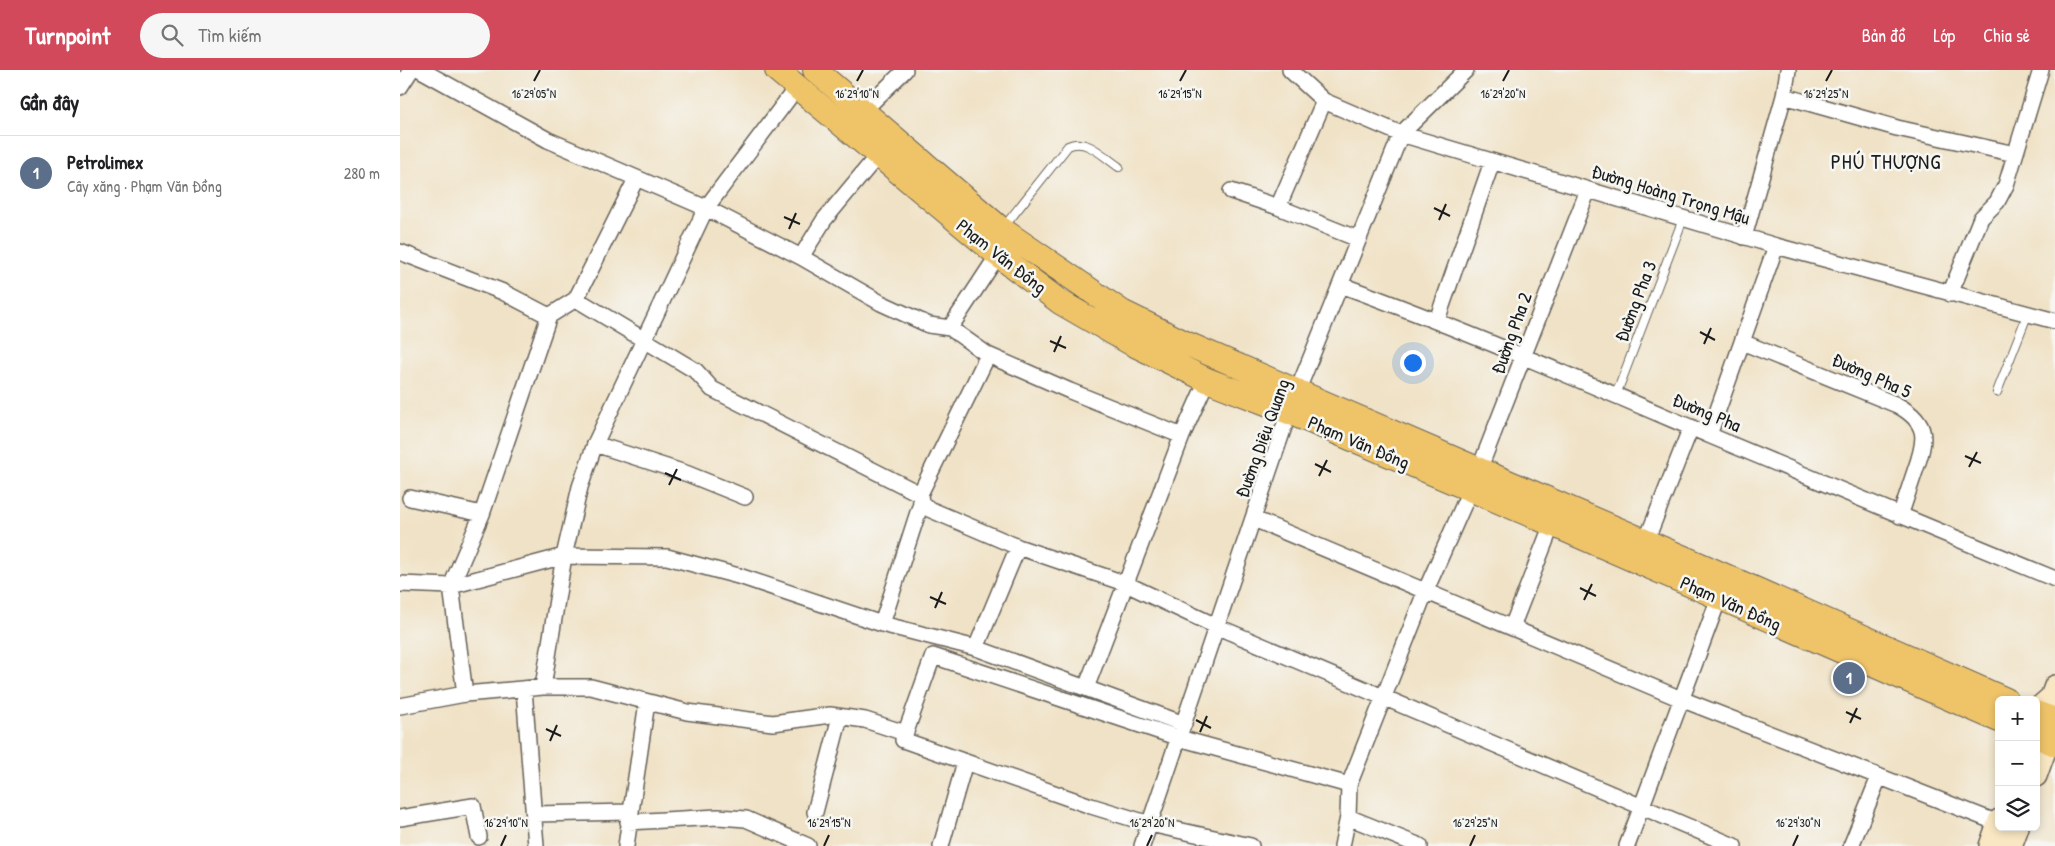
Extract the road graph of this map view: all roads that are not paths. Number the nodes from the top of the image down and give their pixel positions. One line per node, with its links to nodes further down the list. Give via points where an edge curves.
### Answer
1 (411, 70): 10 (street)
2 (421, 70): 21 (street, via 548,140)
3 (777, 70): 11 (main road, Phạm Văn Đồng)
4 (815, 70): 14 (main road, Phạm Văn Đồng)
5 (905, 70): 14 (street)
6 (1290, 70): 13 (street, Đường Hoàng Trọng Mậu)
7 (1466, 70): 16 (street, Đường Diệu Quang)
8 (1788, 70): 12 (street)
9 (2041, 70): 17 (street)
10 (400, 87)
11 (796, 87): 15 (main road, Phạm Văn Đồng); 25 (street)
12 (1784, 96): 17 (street, via 1906,130); 28 (street)
13 (1324, 101): 16 (street, Đường Hoàng Trọng Mậu); 24 (street)
14 (862, 112): 15 (street); 27 (main road, Phạm Văn Đồng)
15 (845, 129): 18 (main road, Phạm Văn Đồng)
16 (1400, 134): 19 (street, Đường Hoàng Trọng Mậu); 29 (street, Đường Diệu Quang)
17 (2014, 154): 35 (street, via 2006,186 1997,202 1981,218)
18 (878, 155): 32 (main road, Phạm Văn Đồng); 33 (street, via 824,220)
19 (1492, 162): 22 (street, Đường Hoàng Trọng Mậu); 39 (street)
20 (1118, 167): 27 (lane, via 1086,145 1068,146)
21 (636, 179): 25 (street); 36 (street)
22 (1588, 190): 26 (street, Đường Hoàng Trọng Mậu); 45 (street, Đường Pha 2)
23 (1231, 191): 24 (street)
24 (1278, 207): 29 (street)
25 (706, 208): 33 (street); 42 (street)
26 (1683, 218): 28 (street, Đường Hoàng Trọng Mậu); 48 (lane, Đường Pha 3)
27 (1002, 229): 49 (main road, Phạm Văn Đồng, via 1122,312)
28 (1744, 237): 30 (street, Đường Hoàng Trọng Mậu)
29 (1358, 239): 34 (street, Đường Diệu Quang)
30 (1776, 246): 35 (street, Đường Hoàng Trọng Mậu); 43 (street)
31 (400, 252): 38 (street, via 503,292)
32 (998, 255): 41 (street); 46 (main road, Phạm Văn Đồng, via 1060,302 1131,343)
33 (801, 256): 41 (street, via 881,303 929,325)
34 (1341, 285): 39 (street, Đường Pha); 49 (street, Đường Diệu Quang)
35 (1950, 294): 37 (street, Đường Hoàng Trọng Mậu)
36 (576, 299): 38 (street); 42 (street)
37 (2028, 313): 40 (street, Đường Hoàng Trọng Mậu); 47 (lane)
38 (549, 316): 58 (street)
39 (1437, 320): 45 (street, Đường Pha)
40 (2055, 321)
41 (950, 328): 44 (street)
42 (644, 340): 53 (street); 57 (street, via 696,371 712,389)
43 (1742, 342): 51 (street); 59 (street, Đường Pha 5, via 1897,405 1918,420 1924,446)
44 (988, 355): 52 (street); 57 (street)
45 (1524, 356): 48 (street, Đường Pha); 54 (street, Đường Pha 2)
46 (1207, 380): 49 (main road, Phạm Văn Đồng); 52 (street)
47 (1997, 392)
48 (1616, 395): 50 (street, Đường Pha)
49 (1294, 402): 54 (main road, Phạm Văn Đồng); 60 (street, Đường Diệu Quang)
50 (1690, 427): 51 (street, Đường Pha); 63 (street)
51 (1709, 435): 59 (street, Đường Pha)
52 (1182, 436): 66 (street)
53 (595, 444): 55 (street, via 688,474); 64 (street, via 580,487)
54 (1475, 480): 61 (main road, Phạm Văn Đồng); 63 (main road, Phạm Văn Đồng); 69 (street, Đường Pha 2)
55 (745, 497)
56 (410, 498): 58 (street)
57 (921, 499): 62 (street, via 929,509); 71 (street)
58 (482, 514): 68 (street)
59 (1900, 516): 65 (street, Đường Pha)
60 (1254, 519): 69 (street); 72 (street, Đường Diệu Quang)
61 (1552, 524): 63 (main road, Phạm Văn Đồng); 73 (street)
62 (1018, 546): 66 (street); 74 (street)
63 (1642, 552): 70 (main road, Phạm Văn Đồng); 80 (main road, Phạm Văn Đồng)
64 (564, 556): 68 (street); 71 (street, via 667,557 742,577); 75 (street)
65 (2055, 579)
66 (1124, 583): 72 (street); 76 (street)
67 (400, 584): 68 (street)
68 (450, 586): 78 (street)
69 (1426, 590): 73 (street); 79 (street, Đường Pha 2)
70 (1719, 598): 81 (street); 86 (main road, Phạm Văn Đồng)
71 (882, 624): 74 (street)
72 (1218, 627): 79 (street); 87 (street, Đường Diệu Quang)
73 (1512, 627): 81 (street)
74 (976, 648): 76 (street)
75 (543, 687): 77 (street); 82 (street, via 591,687)
76 (1086, 688): 87 (street)
77 (524, 689): 78 (street); 96 (street)
78 (465, 694): 84 (street)
79 (1384, 696): 93 (street, Đường Pha 2); 94 (street)
80 (1996, 696)
81 (1681, 699): 92 (street); 94 (street)
82 (647, 702): 85 (street, via 687,712 773,723 830,715); 97 (street)
83 (2047, 704): 89 (main road)
84 (400, 706)
85 (840, 717): 88 (street, via 865,720); 95 (street)
86 (1995, 718)
87 (1182, 731): 88 (street, via 933,656); 93 (street); 101 (street, Đường Diệu Quang)
88 (905, 733): 90 (street, via 903,740)
89 (2050, 733): 91 (main road)
90 (965, 762): 101 (street); 108 (street)
91 (2040, 764)
92 (1879, 777): 100 (street); 115 (street)
93 (1349, 785): 98 (street, Đường Pha 2)
94 (1642, 806): 113 (street); 114 (street)
95 (815, 812)
96 (534, 814): 97 (street); 105 (street)
97 (629, 817): 106 (street); 107 (street, via 746,819)
98 (1348, 817): 111 (street, Đường Pha 2); 112 (street)
99 (400, 818): 104 (street, via 473,806)
100 (1995, 819)
101 (1150, 824): 109 (street, Đường Diệu Quang); 110 (street)
102 (2000, 831): 116 (main road)
103 (2007, 831): 117 (main road)
104 (479, 836)
105 (536, 846)
106 (626, 846)
107 (808, 846)
108 (941, 846)
109 (1142, 846)
110 (1251, 846)
111 (1342, 846)
112 (1420, 846)
113 (1628, 846)
114 (1734, 846)
115 (1851, 846)
116 (1990, 846)
117 (2011, 846)

